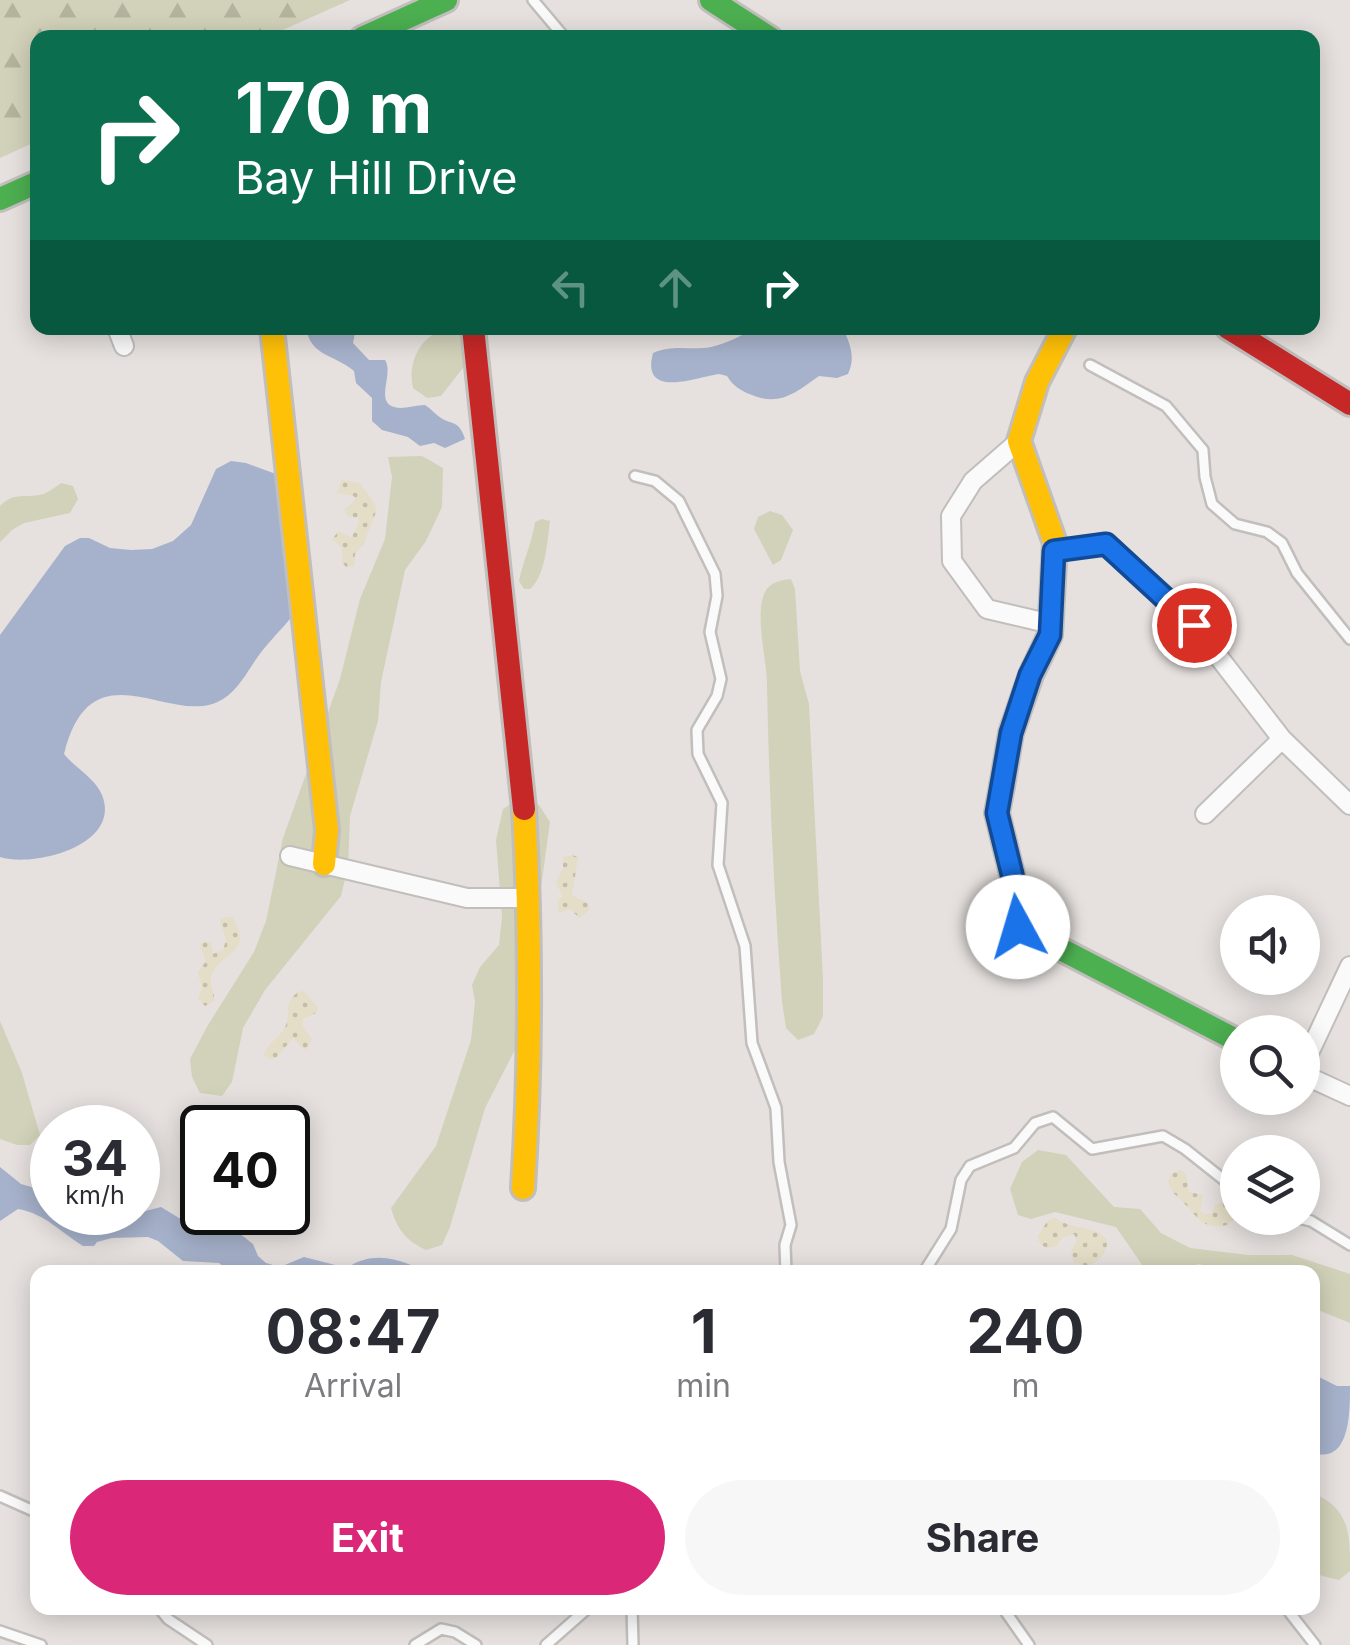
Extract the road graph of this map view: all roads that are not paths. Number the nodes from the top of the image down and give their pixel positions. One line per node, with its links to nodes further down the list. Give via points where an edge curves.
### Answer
1 (446, 0): 4 (street)
2 (533, 0): 5 (lane)
3 (710, 0): 6 (street)
4 (380, 30)
5 (558, 30)
6 (757, 30)
7 (30, 185): 8 (street)
8 (0, 198)
9 (120, 335): 14 (street)
10 (273, 335): 26 (street, via 327,830)
11 (474, 335): 27 (street)
12 (1060, 335): 17 (street, via 1036,382)
13 (1239, 335): 16 (street)
14 (124, 346)
15 (1090, 365): 21 (lane, via 1166,406 1203,450 1212,504 1235,524 1282,543 1297,573)
16 (1350, 404)
17 (1019, 441): 19 (street); 20 (street, via 973,481 951,516 952,560 987,609)
18 (634, 476): 37 (lane, via 655,481 679,501 715,574 710,632 721,679 697,730 698,754 722,803 718,865 746,946 752,1042 776,1108 791,1225)
19 (1054, 551): 20 (street); 22 (street, via 1106,544 1194,625)
20 (1051, 624): 29 (street, via 1011,733 997,813 1018,927)
21 (1350, 639)
22 (1282, 740): 23 (street); 24 (street)
23 (1350, 805)
24 (1205, 814)
25 (290, 856): 26 (street)
26 (324, 864): 27 (street, via 467,898)
27 (530, 898): 34 (street)
28 (1350, 966): 30 (street)
29 (1220, 1032)
30 (1320, 1032)
31 (1320, 1081): 32 (street)
32 (1350, 1096)
33 (1220, 1177): 38 (lane, via 1163,1136 1092,1149 1053,1117 1035,1123 1014,1148 970,1166 960,1180 951,1229)
34 (523, 1188)
35 (1320, 1227): 36 (lane)
36 (1350, 1245)
37 (786, 1265)
38 (928, 1265)
39 (0, 1496): 40 (lane)
40 (30, 1509)
41 (166, 1615): 48 (lane)
42 (580, 1615): 51 (lane)
43 (632, 1615): 52 (lane)
44 (1008, 1615): 53 (lane)
45 (1291, 1615): 54 (lane)
46 (0, 1631): 47 (lane)
47 (41, 1645)
48 (207, 1645)
49 (415, 1645): 50 (lane, via 440,1630)
50 (476, 1645)
51 (546, 1645)
52 (633, 1645)
53 (1030, 1645)
54 (1315, 1645)

